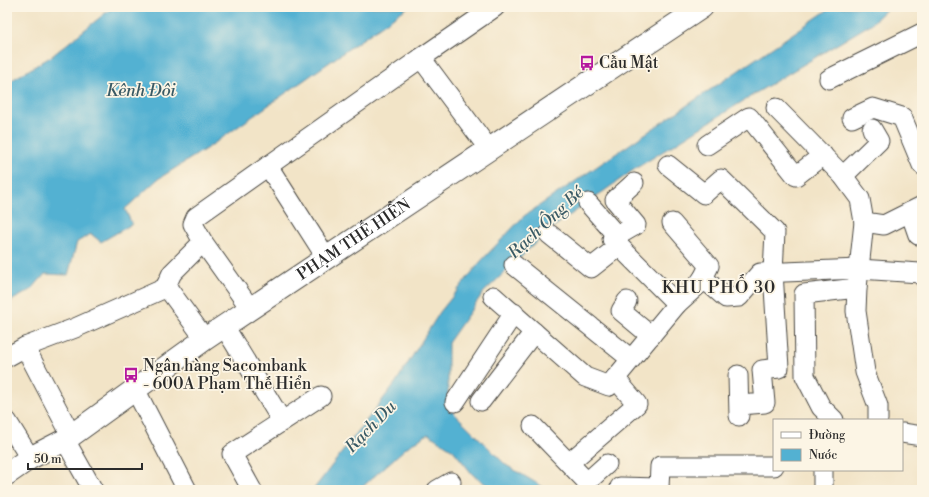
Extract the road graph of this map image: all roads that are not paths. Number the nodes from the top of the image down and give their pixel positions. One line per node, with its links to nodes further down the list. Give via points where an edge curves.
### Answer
1 (495, 7): 4 (street)
2 (702, 7): 10 (main road, PHẠM THẾ HIỂN)
3 (922, 34): 5 (street)
4 (421, 58): 10 (street); 14 (street)
5 (829, 79)
6 (776, 108): 11 (street)
7 (852, 118): 13 (street, via 873,108 902,117)
8 (872, 129): 15 (street, via 880,141)
9 (707, 145): 11 (street, via 749,117 796,176)
10 (488, 148): 25 (main road, PHẠM THẾ HIỂN)
11 (823, 155): 15 (street)
12 (668, 165): 28 (street, via 704,194 721,179 775,232)
13 (922, 165)
14 (268, 166): 24 (street, via 196,217 193,224); 25 (street)
15 (843, 176): 19 (street, via 860,199)
16 (634, 183): 23 (street, via 615,200 636,225)
17 (588, 203): 23 (street)
18 (916, 209): 19 (street, via 884,225); 22 (street)
19 (864, 222): 27 (street)
20 (672, 223): 30 (street, via 709,266)
21 (549, 234): 23 (street, via 591,268)
22 (918, 235)
23 (618, 241): 35 (street)
24 (203, 242): 31 (street, via 172,273); 36 (street)
25 (326, 257): 36 (main road, PHẠM THẾ HIỂN)
26 (514, 265): 44 (street)
27 (859, 269): 28 (street); 29 (street, via 920,273); 32 (street)
28 (773, 272): 30 (street, via 760,273 739,297 726,298); 45 (street, via 779,368 762,370 765,403 738,411)
29 (922, 276)
30 (703, 278): 35 (street)
31 (166, 286): 41 (street); 42 (street, via 75,328)
32 (857, 288): 51 (street, via 804,294 805,376 821,407); 52 (street, via 856,311 864,372 878,406)
33 (493, 296): 37 (street)
34 (627, 301): 40 (street, via 621,311)
35 (677, 304): 40 (street)
36 (250, 308): 38 (main road, PHẠM THẾ HIỂN)
37 (514, 313): 39 (street); 50 (street)
38 (224, 326): 41 (main road, PHẠM THẾ HIỂN); 54 (street)
39 (534, 332): 46 (street, via 585,376 609,386); 49 (street)
40 (651, 336): 44 (street)
41 (205, 339): 47 (main road, PHẠM THẾ HIỂN)
42 (25, 347): 43 (street); 58 (street)
43 (7, 357)
44 (632, 359): 46 (street)
45 (738, 375)
46 (615, 378): 60 (street, via 637,404)
47 (135, 389): 58 (main road, PHẠM THẾ HIỂN); 66 (street)
48 (321, 396): 54 (street)
49 (481, 401)
50 (455, 402)
51 (833, 419)
52 (878, 419)
53 (7, 421): 59 (street)
54 (282, 421): 68 (street, via 232,454)
55 (532, 426): 60 (street)
56 (903, 433): 57 (street)
57 (922, 436)
58 (68, 438): 59 (main road, PHẠM THẾ HIỂN); 67 (street)
59 (30, 458): 64 (main road, PHẠM THẾ HIỂN)
60 (569, 463): 61 (street, via 587,482)
61 (607, 464)
62 (773, 466): 65 (street, via 660,466 659,488)
63 (823, 471): 69 (street)
64 (7, 474)
65 (620, 487)
66 (184, 489)
67 (93, 490)
68 (252, 490)
69 (824, 490)

